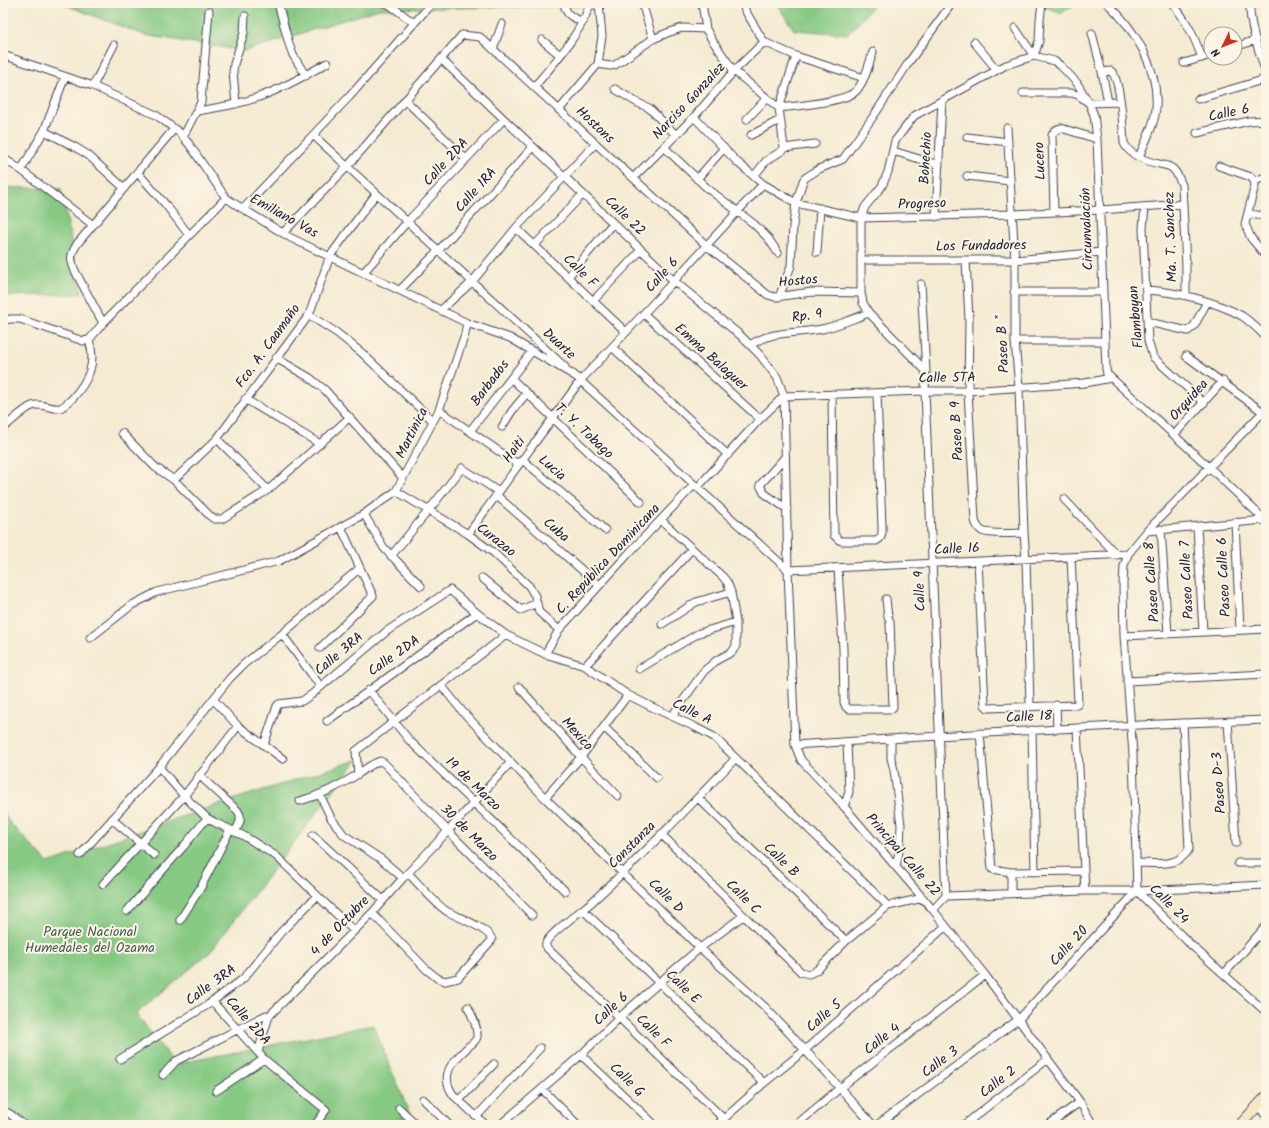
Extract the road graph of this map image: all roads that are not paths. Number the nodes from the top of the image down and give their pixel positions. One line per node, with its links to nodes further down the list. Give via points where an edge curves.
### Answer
1 (278, 3): 44 (street, via 293,55)
2 (384, 3): 17 (street)
3 (432, 3): 17 (street)
4 (564, 3): 16 (street, via 568,15)
5 (642, 3): 22 (street)
6 (702, 3): 20 (street)
7 (743, 3): 25 (street)
8 (952, 3): 107 (street, via 843,159 805,178)
9 (1042, 3): 34 (street, via 1039,40)
10 (1108, 3): 86 (street, via 1135,35 1152,71 1156,108)
11 (1172, 3): 35 (street, via 1184,17)
12 (1250, 3): 24 (street)
13 (599, 4): 16 (street, via 589,7); 39 (street, via 602,36)
14 (209, 11): 62 (street, via 201,102)
15 (244, 16): 59 (street, via 244,33 233,72)
16 (583, 22): 32 (street)
17 (414, 23): 72 (street)
18 (502, 24): 29 (street)
19 (1015, 28): 34 (street)
20 (706, 29): 22 (street, via 682,28); 41 (street)
21 (1092, 33): 42 (street)
22 (653, 39): 39 (street, via 615,65)
23 (542, 40): 32 (street)
24 (1256, 40): 27 (street); 43 (street)
25 (764, 42): 33 (street); 41 (street, Narciso Gonzalez)
26 (974, 42): 40 (street)
27 (1243, 44)
28 (114, 45): 48 (street)
29 (493, 49): 36 (street, Hostons, via 480,37 462,35); 49 (street, Hostons)
30 (873, 52): 46 (street)
31 (3, 55): 45 (street, Emiliano Vas)
32 (560, 55): 49 (street)
33 (796, 56): 46 (street); 60 (street)
34 (1034, 56): 40 (street); 58 (street, Circunvalación, via 1054,61 1061,66 1077,83)
35 (1202, 58): 38 (street)
36 (441, 59): 54 (street); 64 (street, Calle 22)
37 (326, 63): 44 (street)
38 (1184, 63)
39 (598, 64): 61 (street)
40 (997, 70): 55 (street)
41 (734, 71): 52 (street); 63 (street, Narciso Gonzalez)
42 (1102, 72): 56 (street); 57 (street, via 1110,70 1114,74)
43 (1266, 73)
44 (306, 76): 59 (street, via 269,94)
45 (65, 77): 48 (street, Emiliano Vas); 70 (street)
46 (864, 78): 60 (street, via 857,91 844,98)
47 (1266, 79): 53 (street)
48 (93, 86): 69 (street, Emiliano Vas, via 156,116)
49 (534, 87): 61 (street, Hostons)
50 (615, 89): 73 (street, via 649,108)
51 (1023, 93): 58 (street, via 1071,93)
52 (767, 98): 60 (street); 65 (street)
53 (1198, 99)
54 (405, 100): 88 (street); 91 (street)
55 (942, 101): 85 (street, via 914,116 895,141); 89 (street, Bohechio)
56 (1108, 102): 57 (street); 58 (street)
57 (1120, 102): 86 (street, Ma. T. Sanchez, via 1126,149)
58 (1089, 103): 77 (street, Circunvalación, via 1094,115)
59 (236, 104): 62 (street)
60 (779, 108): 66 (street)
61 (559, 110): 79 (street, Hostons)
62 (197, 111): 75 (street)
63 (694, 117): 73 (street, Narciso Gonzalez); 83 (street, Progreso)
64 (504, 119): 81 (street, Calle 22); 88 (street, Calle 2DA)
65 (747, 119)
66 (780, 120): 74 (street); 84 (street)
67 (1266, 120): 71 (street, Calle 6, via 1249,121)
68 (1007, 128): 78 (street, Paseo B *)
69 (174, 129): 75 (street, Emiliano Vas); 93 (street)
70 (44, 131): 92 (street); 103 (street, via 88,155)
71 (1197, 133)
72 (314, 135): 91 (street, Duarte); 111 (street)
73 (676, 135): 82 (street, Narciso Gonzalez)
74 (751, 135)
75 (183, 137): 106 (street, Emiliano Vas)
76 (967, 137): 78 (street)
77 (1097, 139): 112 (street, Circunvalación); 114 (street, Lucero, via 1061,128 1052,134)
78 (1008, 142): 100 (street, Paseo B *)
79 (595, 144): 96 (street); 98 (street, Hostons)
80 (815, 144): 84 (street)
81 (533, 147): 96 (street, Calle 22); 129 (street, Calle 1RA)
82 (664, 147): 98 (street, Narciso Gonzalez); 99 (street)
83 (724, 148): 94 (street, Progreso); 99 (street)
84 (784, 148): 94 (street, via 766,161)
85 (892, 151): 89 (street); 119 (street, via 882,186 865,207)
86 (1139, 156): 108 (street, Ma. T. Sanchez, via 1173,168 1182,185)
87 (3, 158): 92 (street)
88 (466, 159): 120 (street, Calle 2DA)
89 (939, 166): 118 (street, Bohechio)
90 (1219, 166): 101 (street, via 1251,177)
91 (347, 167): 104 (street, Duarte); 124 (street)
92 (20, 170): 122 (street)
93 (137, 172): 103 (street); 125 (street)
94 (754, 176): 102 (street, Progreso)
95 (967, 176): 100 (street)
96 (565, 177): 105 (street, Calle 22); 123 (street)
97 (1266, 177): 101 (street)
98 (633, 178): 127 (street, Hostons)
99 (697, 179): 113 (street)
100 (1010, 181): 115 (street, Paseo B *)
101 (1254, 181): 116 (street)
102 (763, 184): 107 (street, Progreso); 113 (street, Calle 6)
103 (124, 188): 122 (street)
104 (376, 194): 120 (street, Duarte); 133 (street, Fco. A. Caamaño)
105 (583, 194): 121 (street, Calle 22); 126 (street)
106 (226, 198): 111 (street, Emiliano Vas); 125 (street)
107 (796, 203): 110 (street, Progreso); 149 (street, via 791,266)
108 (1183, 204): 109 (street, Progreso); 148 (street, Ma. T. Sanchez)
109 (1145, 207): 112 (street, Progreso); 144 (street, Flamboyan)
110 (820, 208): 119 (street, Progreso); 130 (street)
111 (243, 209): 124 (street, Emiliano Vas)
112 (1100, 210): 114 (street, Progreso); 131 (street, Circunvalación)
113 (738, 211): 127 (street, Calle 6); 132 (street, via 762,231)
114 (1054, 212): 115 (street, Progreso)
115 (1012, 214): 118 (street, Progreso); 137 (street, Paseo B *)
116 (1248, 214): 117 (street); 134 (street, via 1245,224 1247,232)
117 (1266, 216)
118 (936, 217): 119 (street, Progreso)
119 (861, 218): 135 (street)
120 (407, 222): 129 (street, Duarte); 138 (street, Calle 2DA)
121 (613, 223): 128 (street, Calle 22); 139 (street)
122 (93, 225): 158 (street, via 71,254 71,262)
123 (516, 228): 126 (street, Calle F); 141 (street)
124 (283, 233): 133 (street, Emiliano Vas)
125 (189, 235): 158 (street)
126 (535, 245): 139 (street, Calle F)
127 (706, 245): 140 (street, Calle 6); 149 (street, Hostos, via 768,295)
128 (641, 250): 140 (street, Calle 22); 150 (street)
129 (438, 251): 141 (street, Duarte); 143 (street, Calle 1RA)
130 (817, 252)
131 (1101, 252): 137 (street, Los Fundadores); 146 (street, Circunvalación)
132 (778, 253)
133 (330, 256): 138 (street, Emiliano Vas); 154 (street, Fco. A. Caamaño)
134 (1266, 256)
135 (861, 260): 136 (street, Los Fundadores); 147 (street)
136 (966, 260): 137 (street, Los Fundadores); 177 (street, Paseo B 9)
137 (1015, 260): 145 (street, Paseo B *)
138 (364, 272): 143 (street, Emiliano Vas)
139 (568, 277): 150 (street, Calle F)
140 (674, 281): 155 (street, Calle 6); 165 (street, Calle 22)
141 (472, 282): 152 (street); 173 (street, Duarte)
142 (921, 284): 170 (street, Calle 9)
143 (400, 290): 152 (street, Emiliano Vas)
144 (1146, 290): 148 (street); 157 (street, Flamboyan)
145 (1014, 292): 146 (street); 163 (street, Paseo B *)
146 (1103, 292): 164 (street, Circunvalación)
147 (862, 293): 149 (street, Hostos, via 812,292); 153 (street, via 863,303)
148 (1186, 295): 151 (street)
149 (779, 297)
150 (593, 301): 160 (street, Calle F)
151 (1207, 302): 157 (street, via 1194,326 1188,331); 161 (street, via 1242,316)
152 (441, 310): 159 (street, Emiliano Vas)
153 (869, 313): 165 (street, Rp. 9, via 820,329 765,336); 170 (street)
154 (309, 314): 169 (street, Fco. A. Caamaño); 189 (street, via 362,353)
155 (644, 314): 160 (street, Calle 6); 188 (street, Emma Balaguer)
156 (3, 322): 162 (street, via 20,318 83,341)
157 (1148, 322): 183 (street, Flamboyan, via 1148,341 1153,357)
158 (102, 323): 162 (street)
159 (467, 323): 167 (street, Emiliano Vas, via 510,338); 184 (street, Martinica)
160 (626, 332): 166 (street, Calle 6)
161 (1266, 337)
162 (89, 340): 191 (street, via 92,359 88,375 82,388 73,398 62,408 37,404 30,406)
163 (1015, 341): 164 (street); 175 (street, Paseo B *)
164 (1105, 341): 172 (street, Circunvalación, via 1106,369)
165 (750, 345): 181 (street, Calle 22, via 777,377)
166 (612, 347): 173 (street, Calle 6); 197 (street)
167 (532, 351): 171 (street, Barbados); 173 (street, Emiliano Vas)
168 (1186, 356): 174 (street)
169 (276, 358): 182 (street, Fco. A. Caamaño); 186 (street, via 315,382)
170 (926, 371): 176 (street, Calle 9)
171 (511, 378): 179 (street, T. Y. Tobago); 192 (street, Barbados)
172 (1111, 378): 175 (street, Calle 5TA, via 1085,384); 194 (street)
173 (578, 379): 187 (street, Haiti); 203 (street, Duarte)
174 (1223, 381): 183 (street, Orquidea); 185 (street)
175 (1019, 388): 177 (street, Calle 5TA); 220 (street, Paseo B *)
176 (925, 391): 177 (street, Calle 5TA); 178 (street, Calle 5TA); 229 (street, Calle 9)
177 (968, 391): 220 (street, Paseo B 9, via 976,525 987,532)
178 (877, 393): 180 (street, Calle 5TA); 180 (street, via 882,535 876,540 842,541 834,535)
179 (527, 394): 187 (street, T. Y. Tobago); 190 (street)
180 (832, 394): 181 (street, Calle 5TA)
181 (784, 396): 188 (street, C. República Dominicana); 198 (street, Calle 22)
182 (246, 399): 195 (street, Fco. A. Caamaño); 196 (street)
183 (1204, 403): 194 (street, Orquidea)
184 (439, 410): 189 (street, Martinica); 192 (street, Lucia)
185 (1265, 410): 200 (street)
186 (350, 417): 196 (street); 201 (street)
187 (552, 419): 199 (street, Haiti); 208 (street, T. Y. Tobago)
188 (760, 419): 197 (street, C. República Dominicana)
189 (433, 421): 201 (street, Martinica)
190 (502, 426)
191 (3, 428)
192 (470, 432): 199 (street, Lucia, via 516,463)
193 (122, 433): 202 (street, via 155,467)
194 (1174, 435): 200 (street)
195 (217, 439): 202 (street, Fco. A. Caamaño); 204 (street)
196 (320, 444): 204 (street)
197 (728, 455): 203 (street, C. República Dominicana)
198 (786, 457): 209 (street, Principal Calle 22); 209 (street, via 760,485 764,493)
199 (523, 460): 206 (street, Haiti); 217 (street, Lucia)
200 (1209, 467): 213 (street); 219 (street)
201 (403, 478): 205 (street, Martinica)
202 (174, 480): 204 (street, via 210,516 218,520 222,520)
203 (696, 487): 212 (street, C. República Dominicana); 232 (street, Duarte)
204 (268, 490)
205 (396, 491): 210 (street, Curazao); 211 (street, Martinica)
206 (498, 493): 210 (street, Cuba, via 462,468); 221 (street, Haiti); 234 (street, Cuba)
207 (1064, 499): 224 (street)
208 (641, 502)
209 (787, 509): 232 (street, Principal Calle 22)
210 (429, 510): 221 (street, Curazao); 225 (street)
211 (364, 514): 216 (street, Martinica); 225 (street)
212 (661, 520): 222 (street); 234 (street, C. República Dominicana)
213 (1265, 521): 214 (street)
214 (1234, 522): 215 (street); 245 (street, Paseo Calle 6)
215 (1197, 526): 218 (street); 246 (street, Paseo Calle 7)
216 (341, 527): 230 (street); 251 (street, Martinica, via 279,561 157,592 132,605)
217 (605, 530)
218 (1161, 530): 219 (street); 248 (street, Paseo Calle 8)
219 (1147, 531): 223 (street)
220 (1024, 533): 227 (street, Paseo B *)
221 (468, 534): 239 (street, Curazao, via 494,553 524,582 532,591)
222 (692, 549): 237 (street, via 723,577); 254 (street)
223 (1128, 554): 224 (street, Calle 16); 250 (street, Calle 24, via 1123,584)
224 (1117, 555): 226 (street, Calle 16)
225 (390, 556): 235 (street)
226 (1071, 557): 227 (street, Calle 16); 264 (street, via 1078,703)
227 (1026, 559): 228 (street, Calle 16); 265 (street, Paseo B *)
228 (978, 561): 229 (street, Calle 16); 265 (street, via 985,705 988,708)
229 (932, 564): 231 (street, Calle 16); 279 (street, Calle 9)
230 (360, 568): 247 (street); 252 (street, via 373,596)
231 (838, 568): 232 (street, Calle 16); 238 (street, via 844,702 849,709 893,707 890,622)
232 (788, 570): 283 (street, Principal Calle 22)
233 (482, 578): 239 (street, via 521,610)
234 (599, 585): 244 (street, C. República Dominicana)
235 (421, 586)
236 (449, 590): 240 (street, Calle A); 259 (street, Calle 3RA, via 387,631)
237 (731, 592): 241 (street); 242 (street, via 696,602)
238 (886, 600)
239 (537, 604): 244 (street, Curazao, via 540,613)
240 (477, 613): 249 (street, Calle A); 261 (street, Calle 2DA)
241 (736, 622): 255 (street, via 697,634); 266 (street, via 734,649 704,671)
242 (662, 624)
243 (1266, 629): 245 (street)
244 (559, 630): 253 (street, C. República Dominicana)
245 (1240, 630): 246 (street)
246 (1203, 632): 248 (street)
247 (282, 634): 259 (street); 263 (street, via 235,672)
248 (1168, 634): 250 (street)
249 (506, 635): 253 (street, Calle A); 258 (street)
250 (1124, 636): 257 (street, Calle 24)
251 (90, 638)
252 (320, 648)
253 (545, 654): 254 (street, Calle A)
254 (585, 666): 262 (street, Calle A)
255 (639, 668)
256 (1266, 674): 257 (street)
257 (1127, 681): 272 (street, Calle 24)
258 (441, 685): 269 (street); 287 (street, Calle D)
259 (321, 687): 282 (street, Calle 3RA, via 302,701 277,706)
260 (519, 687): 284 (street, Mexico)
261 (369, 690): 268 (street, Calle 2DA); 269 (street, 19 de Marzo)
262 (628, 695): 266 (street, Calle A); 274 (street)
263 (213, 699): 273 (street); 288 (street)
264 (1056, 705): 265 (street); 276 (street)
265 (1030, 706)
266 (672, 716): 286 (street, Calle A, via 714,738)
267 (1266, 720): 270 (street, Calle 18)
268 (326, 721)
269 (394, 721): 289 (street, via 356,751); 298 (street, 19 de Marzo, via 409,740)
270 (1228, 721): 271 (street, Calle 18); 307 (street, Paseo D-3)
271 (1183, 723): 272 (street, Calle 18); 310 (street, via 1189,849 1174,863)
272 (1130, 725): 275 (street, Calle 18); 310 (street, Calle 24)
273 (238, 726): 282 (street); 290 (street)
274 (604, 727): 284 (street); 291 (street)
275 (1077, 728): 276 (street, Calle 18); 314 (street)
276 (1057, 729): 277 (street, Calle 18)
277 (1032, 730): 278 (street, Calle 18); 316 (street)
278 (980, 733): 279 (street, Calle 18); 315 (street, via 991,867 993,870)
279 (938, 735): 280 (street, Calle 18); 326 (street, Calle 9)
280 (891, 739): 281 (street, Calle 18); 313 (street, via 891,758 901,825)
281 (847, 742): 283 (street, Calle 18); 299 (street, via 849,792)
282 (264, 745): 285 (street)
283 (795, 745): 299 (street, Principal Calle 22, via 801,760)
284 (581, 757): 294 (street, Mexico); 295 (street)
285 (283, 759)
286 (735, 759): 296 (street, Constanza); 329 (street, Calle A)
287 (511, 762): 295 (street, Calle D); 298 (street, 4 de Octubre)
288 (159, 767): 293 (street); 301 (street)
289 (358, 774): 292 (street); 303 (street, 30 de Marzo, via 372,763 384,763)
290 (199, 775): 293 (street); 302 (street, via 238,811 242,820)
291 (656, 778)
292 (320, 795): 297 (street); 318 (street, via 344,835)
293 (184, 796): 300 (street); 306 (street)
294 (618, 796)
295 (545, 798): 317 (street, Calle D)
296 (698, 798): 304 (street, Constanza); 341 (street, Calle B)
297 (300, 801)
298 (474, 803): 303 (street, 4 de Octubre); 321 (street, 19 de Marzo)
299 (844, 806): 313 (street, Principal Calle 22)
300 (207, 818): 302 (street); 332 (street)
301 (112, 819): 306 (street); 308 (street)
302 (233, 831): 325 (street, via 276,856); 336 (street)
303 (448, 831): 318 (street, 4 de Octubre); 334 (street, 30 de Marzo)
304 (661, 834): 317 (street, Constanza); 335 (street, Calle C)
305 (313, 835): 328 (street)
306 (140, 843): 309 (street); 319 (street)
307 (1236, 843)
308 (80, 855)
309 (154, 855)
310 (1137, 863): 323 (street, Calle 24)
311 (1238, 863): 312 (street)
312 (1266, 863)
313 (896, 867): 327 (street, Principal Calle 22)
314 (1084, 871): 316 (street); 322 (street)
315 (1011, 872): 316 (street); 324 (street)
316 (1035, 872)
317 (623, 873): 330 (street, Constanza); 344 (street, Calle D)
318 (405, 875): 328 (street, 4 de Octubre); 333 (street, via 445,910 472,923 490,935 492,940 458,978 445,981 426,970)
319 (103, 884)
320 (1266, 885): 323 (street)
321 (565, 891)
322 (1085, 891): 323 (street); 324 (street)
323 (1137, 891): 345 (street, Calle 24); 353 (street, Calle 20)
324 (1011, 893): 326 (street)
325 (317, 896): 339 (street); 348 (street, Calle 3RA, via 281,932 243,979)
326 (946, 896): 331 (street)
327 (923, 898): 329 (street); 331 (street, Principal Calle 22)
328 (383, 900): 333 (street, 4 de Octubre)
329 (888, 906): 341 (street)
330 (583, 910): 343 (street, Constanza, via 551,935); 347 (street, Calle E)
331 (934, 910): 337 (street, Principal Calle 22)
332 (127, 911)
333 (372, 914): 339 (street, 4 de Octubre)
334 (532, 915)
335 (742, 916): 341 (street, Calle C, via 801,972 809,974 817,970); 344 (street, Calle 6)
336 (180, 920)
337 (946, 926): 346 (street, Principal Calle 22); 356 (street, Calle 5)
338 (1266, 926): 340 (street)
339 (354, 931): 351 (street, 4 de Octubre)
340 (1258, 935): 342 (street); 345 (street)
341 (846, 941)
342 (1266, 942)
343 (546, 945): 352 (street, Calle F)
344 (700, 948): 347 (street, Calle 6); 356 (street, Calle D, via 765,1007)
345 (1224, 974): 350 (street, Calle 24)
346 (985, 975): 353 (street, Principal Calle 22); 366 (street, Calle 4)
347 (660, 982): 352 (street, Calle 6); 364 (street, Calle E)
348 (212, 1001): 354 (street, Calle 2DA); 359 (street, Calle 3RA)
349 (468, 1007): 370 (street, via 473,1018 476,1040 450,1065 447,1074 450,1090)
350 (1266, 1012)
351 (269, 1016): 354 (street, 4 de Octubre, via 266,1014); 357 (street)
352 (620, 1017): 358 (street, Calle 6); 377 (street, Calle F)
353 (1019, 1019): 361 (street, Principal Calle 22); 389 (street, Calle 3)
354 (237, 1029): 357 (street, Calle 2DA); 363 (street, 4 de Octubre, via 176,1060)
355 (540, 1048): 375 (street)
356 (805, 1050): 364 (street, Calle 5); 366 (street, Calle D)
357 (258, 1052): 360 (street, Calle 2DA)
358 (581, 1054): 365 (street, Calle 6); 385 (street, Calle G)
359 (120, 1059)
360 (264, 1059): 367 (street); 379 (street, Calle 2DA, via 326,1110)
361 (1048, 1059): 371 (street, Principal Calle 22); 390 (street, Calle 2)
362 (494, 1064): 370 (street)
363 (163, 1075)
364 (764, 1083): 377 (street, Calle 5)
365 (542, 1088): 383 (street, Calle 6); 384 (street)
366 (840, 1088): 387 (street, Calle 4); 388 (street, Calle D)
367 (216, 1091)
368 (1266, 1097): 372 (main road)
369 (423, 1099): 381 (street)
370 (459, 1100): 375 (street)
371 (1080, 1102): 391 (street); 392 (street, Principal Calle 22)
372 (1258, 1105): 376 (street); 393 (main road)
373 (399, 1108): 380 (street)
374 (3, 1111): 378 (street)
375 (477, 1116): 382 (street)
376 (1266, 1116)
377 (724, 1119): 386 (street, Calle 5)
378 (24, 1125)
379 (315, 1125)
380 (417, 1125)
381 (449, 1125)
382 (486, 1125)
383 (500, 1125)
384 (578, 1125)
385 (655, 1125)
386 (717, 1125)
387 (796, 1125)
388 (873, 1125)
389 (877, 1125)
390 (964, 1125)
391 (1048, 1125)
392 (1093, 1125)
393 (1240, 1125)

